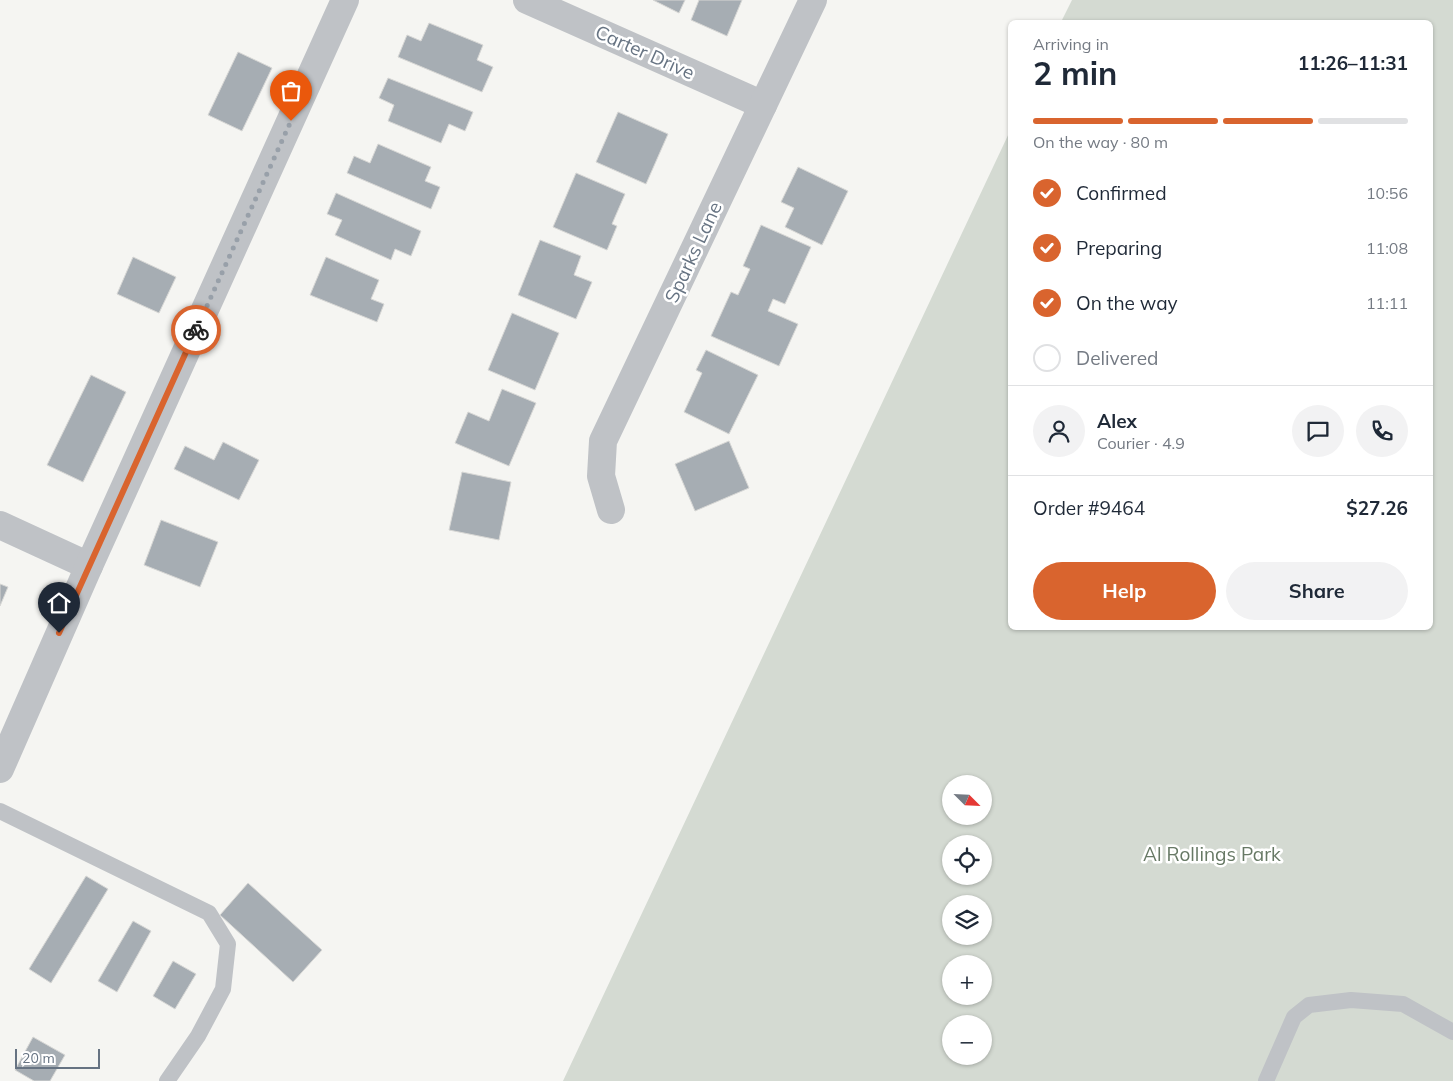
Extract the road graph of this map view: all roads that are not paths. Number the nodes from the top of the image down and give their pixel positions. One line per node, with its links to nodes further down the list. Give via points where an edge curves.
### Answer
1 (345, 0): 7 (street)
2 (527, 0): 4 (street, Carter Drive)
3 (813, 0): 4 (street, Sparks Lane)
4 (763, 105): 5 (street, Sparks Lane, via 603,441 601,476)
5 (611, 510)
6 (0, 525): 7 (street)
7 (89, 566): 8 (street)
8 (0, 769)
9 (0, 811): 11 (lane, via 209,913 228,944 223,989 198,1036)
10 (1453, 1032): 12 (lane, via 1403,1004 1351,1000 1309,1005 1294,1017)
11 (167, 1081)
12 (1266, 1081)

